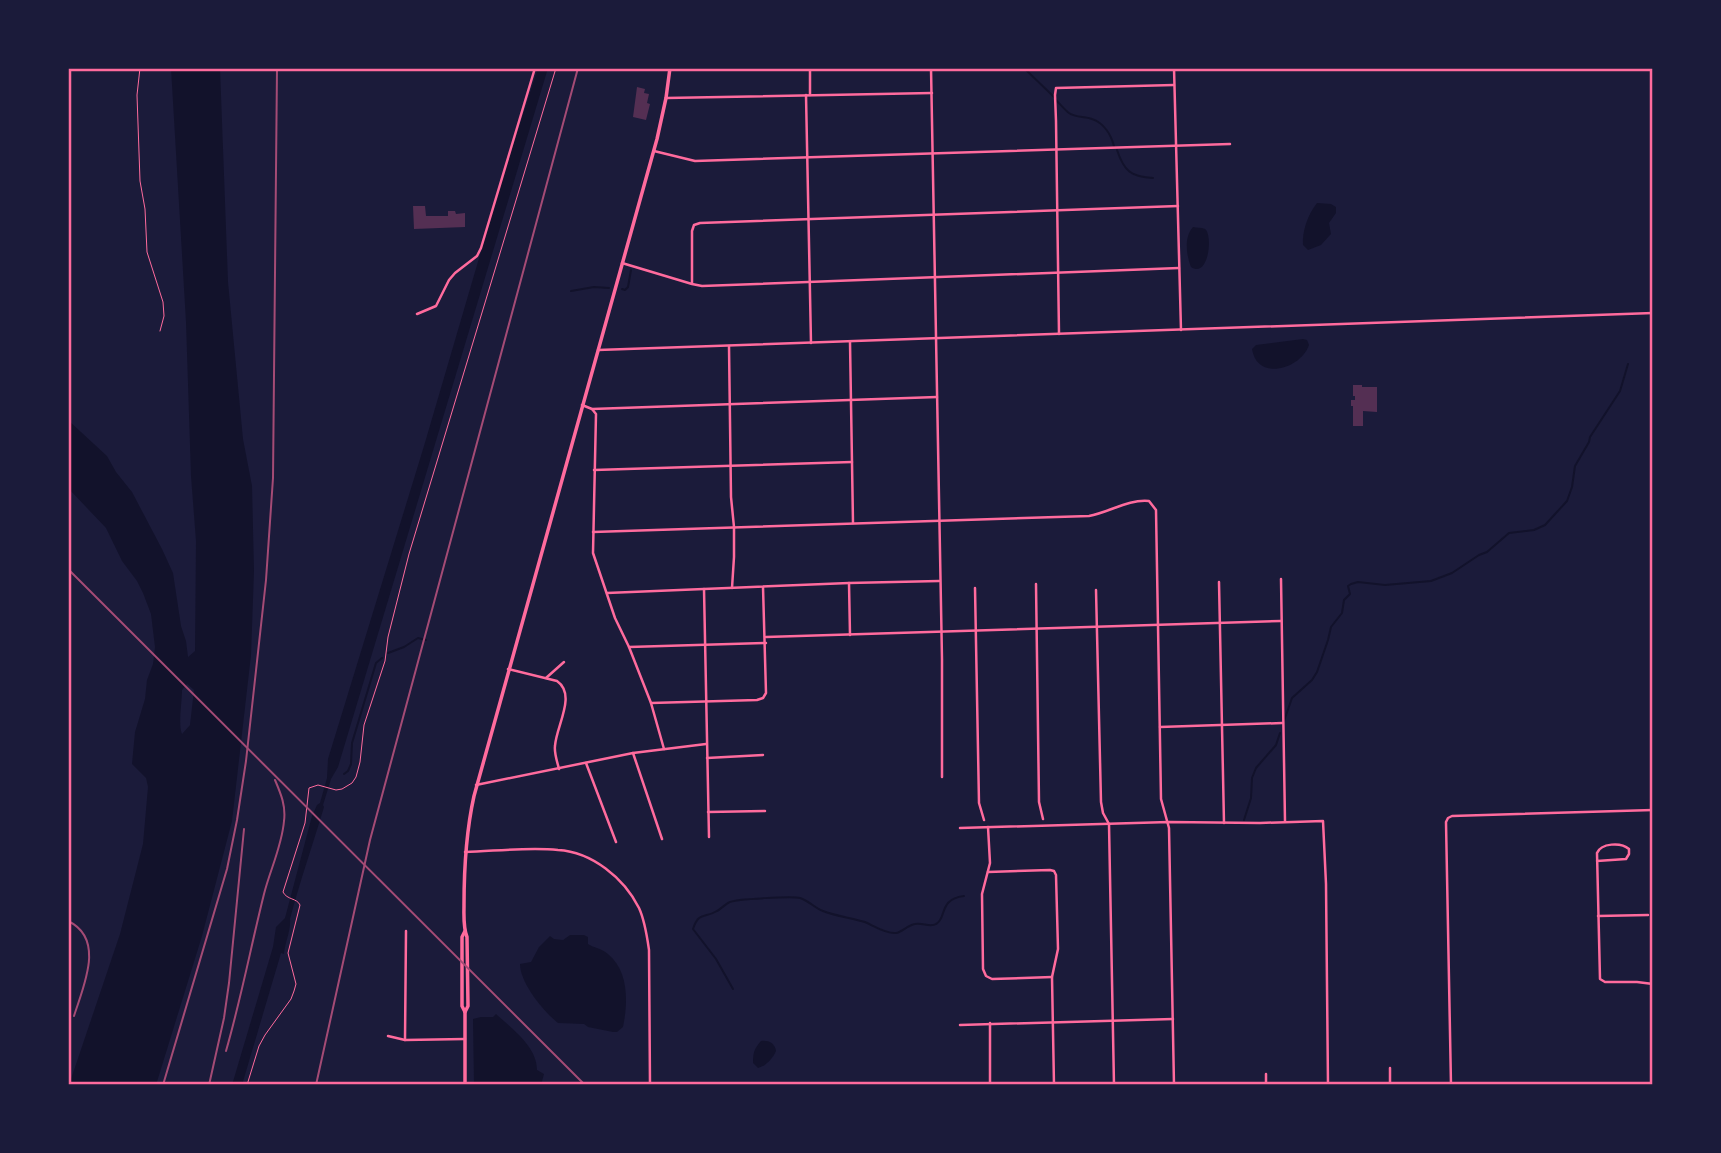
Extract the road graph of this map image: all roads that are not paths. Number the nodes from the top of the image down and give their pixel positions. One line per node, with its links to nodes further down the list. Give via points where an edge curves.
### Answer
1 (535, 68): 27 (street, via 481,248 449,280 436,306)
2 (670, 68): 9 (main road)
3 (810, 68): 8 (street)
4 (931, 68): 7 (street)
5 (1174, 68): 6 (street)
6 (1174, 85): 10 (street); 12 (street, via 1056,88)
7 (932, 93): 8 (street); 14 (street)
8 (808, 95): 9 (street); 15 (street)
9 (666, 98): 13 (main road)
10 (1177, 144): 11 (street); 12 (street); 16 (street)
11 (1230, 144)
12 (1057, 149): 14 (street); 17 (street)
13 (654, 151): 15 (street, via 695,161); 20 (main road)
14 (933, 153): 15 (street); 18 (street)
15 (807, 157): 19 (street)
16 (1178, 206): 17 (street); 21 (street)
17 (1057, 211): 18 (street); 22 (street)
18 (934, 215): 19 (street); 23 (street)
19 (808, 220): 24 (street); 25 (street, via 694,225)
20 (622, 264): 25 (street); 34 (main road)
21 (1179, 268): 22 (street); 28 (street)
22 (1059, 272): 23 (street); 29 (street)
23 (935, 276): 24 (street); 30 (street)
24 (809, 281): 25 (street); 32 (street)
25 (692, 284)
26 (1653, 313): 28 (street)
27 (417, 314)
28 (1181, 330): 29 (street)
29 (1059, 334): 30 (street)
30 (936, 339): 31 (street); 35 (street)
31 (850, 342): 32 (street); 36 (street)
32 (811, 343): 33 (street)
33 (729, 346): 34 (street); 37 (street)
34 (598, 350): 38 (main road)
35 (937, 397): 36 (street); 43 (street)
36 (851, 401): 37 (street); 40 (street)
37 (729, 404): 39 (street); 41 (street)
38 (582, 405): 39 (street); 71 (main road)
39 (593, 409): 42 (street)
40 (852, 463): 41 (street); 44 (street)
41 (730, 466): 42 (street); 45 (street)
42 (594, 470): 46 (street)
43 (939, 520): 44 (street); 48 (street); 60 (street, via 1089,516 1130,502 1149,501 1156,510)
44 (853, 523): 45 (street)
45 (734, 527): 46 (street); 53 (street)
46 (593, 532): 57 (street, via 593,553)
47 (1281, 579): 58 (street)
48 (940, 581): 50 (street); 64 (street)
49 (1219, 582): 59 (street)
50 (849, 583): 52 (street); 65 (street)
51 (1036, 584): 62 (street)
52 (763, 587): 53 (street); 66 (street)
53 (732, 588): 55 (street)
54 (975, 588): 63 (street)
55 (704, 589): 57 (street); 68 (street)
56 (1096, 590): 61 (street)
57 (607, 593): 69 (street)
58 (1281, 621): 59 (street); 75 (street)
59 (1220, 623): 60 (street); 76 (street)
60 (1158, 625): 61 (street); 77 (street)
61 (1097, 627): 62 (street); 95 (street, via 1101,803)
62 (1037, 629): 63 (street); 90 (street)
63 (975, 632): 64 (street); 91 (street, via 979,803)
64 (942, 633): 65 (street); 85 (street)
65 (850, 635): 66 (street)
66 (766, 637): 67 (street)
67 (766, 643): 68 (street); 73 (street, via 763,698)
68 (705, 645): 69 (street); 73 (street)
69 (629, 647): 74 (street)
70 (564, 662): 72 (street)
71 (508, 669): 72 (street); 86 (main road)
72 (546, 678): 84 (street, via 564,686 566,695 555,744)
73 (706, 702): 74 (street); 78 (street)
74 (651, 703): 79 (street)
75 (1282, 723): 76 (street); 92 (street)
76 (1222, 725): 77 (street); 94 (street)
77 (1160, 727): 93 (street, via 1161,799)
78 (706, 744): 79 (street); 82 (street)
79 (664, 749): 80 (street)
80 (633, 753): 83 (street); 99 (street)
81 (763, 755): 82 (street)
82 (707, 758): 89 (street)
83 (586, 762): 84 (street); 100 (street)
84 (559, 769): 86 (street)
85 (942, 777)
86 (476, 786): 101 (main road)
87 (1653, 810): 128 (street, via 1448,818)
88 (765, 811): 89 (street)
89 (708, 812): 98 (street)
90 (1043, 819)
91 (984, 820)
92 (1285, 821): 94 (street); 126 (street, via 1322,821)
93 (1169, 822): 94 (street); 95 (street); 109 (street)
94 (1224, 823)
95 (1109, 824): 96 (street); 110 (street)
96 (988, 827): 97 (street); 103 (street)
97 (960, 828)
98 (709, 837)
99 (662, 839)
100 (615, 842)
101 (465, 852): 115 (main road); 120 (street, via 561,850 598,863 621,881 646,928)
102 (1597, 861): 102 (street, via 1602,846 1629,849 1626,859); 105 (street)
103 (988, 872): 107 (street, via 982,894 986,976); 107 (street, via 1054,871 1058,949)
104 (1648, 915): 105 (street)
105 (1598, 916): 108 (street, via 1601,980)
106 (406, 931): 116 (street)
107 (1052, 977): 111 (street)
108 (1653, 984)
109 (1173, 1019): 110 (street); 124 (street)
110 (1114, 1020): 111 (street); 123 (street)
111 (1053, 1021): 112 (street); 122 (street)
112 (990, 1023): 113 (street); 121 (street)
113 (960, 1025)
114 (388, 1036): 116 (street)
115 (465, 1039): 116 (street); 119 (main road)
116 (405, 1040)
117 (1390, 1068): 127 (street)
118 (1266, 1074): 125 (street)
119 (465, 1085)
120 (650, 1085)
121 (990, 1085)
122 (1054, 1085)
123 (1114, 1085)
124 (1174, 1085)
125 (1266, 1085)
126 (1328, 1085)
127 (1390, 1085)
128 (1451, 1085)

